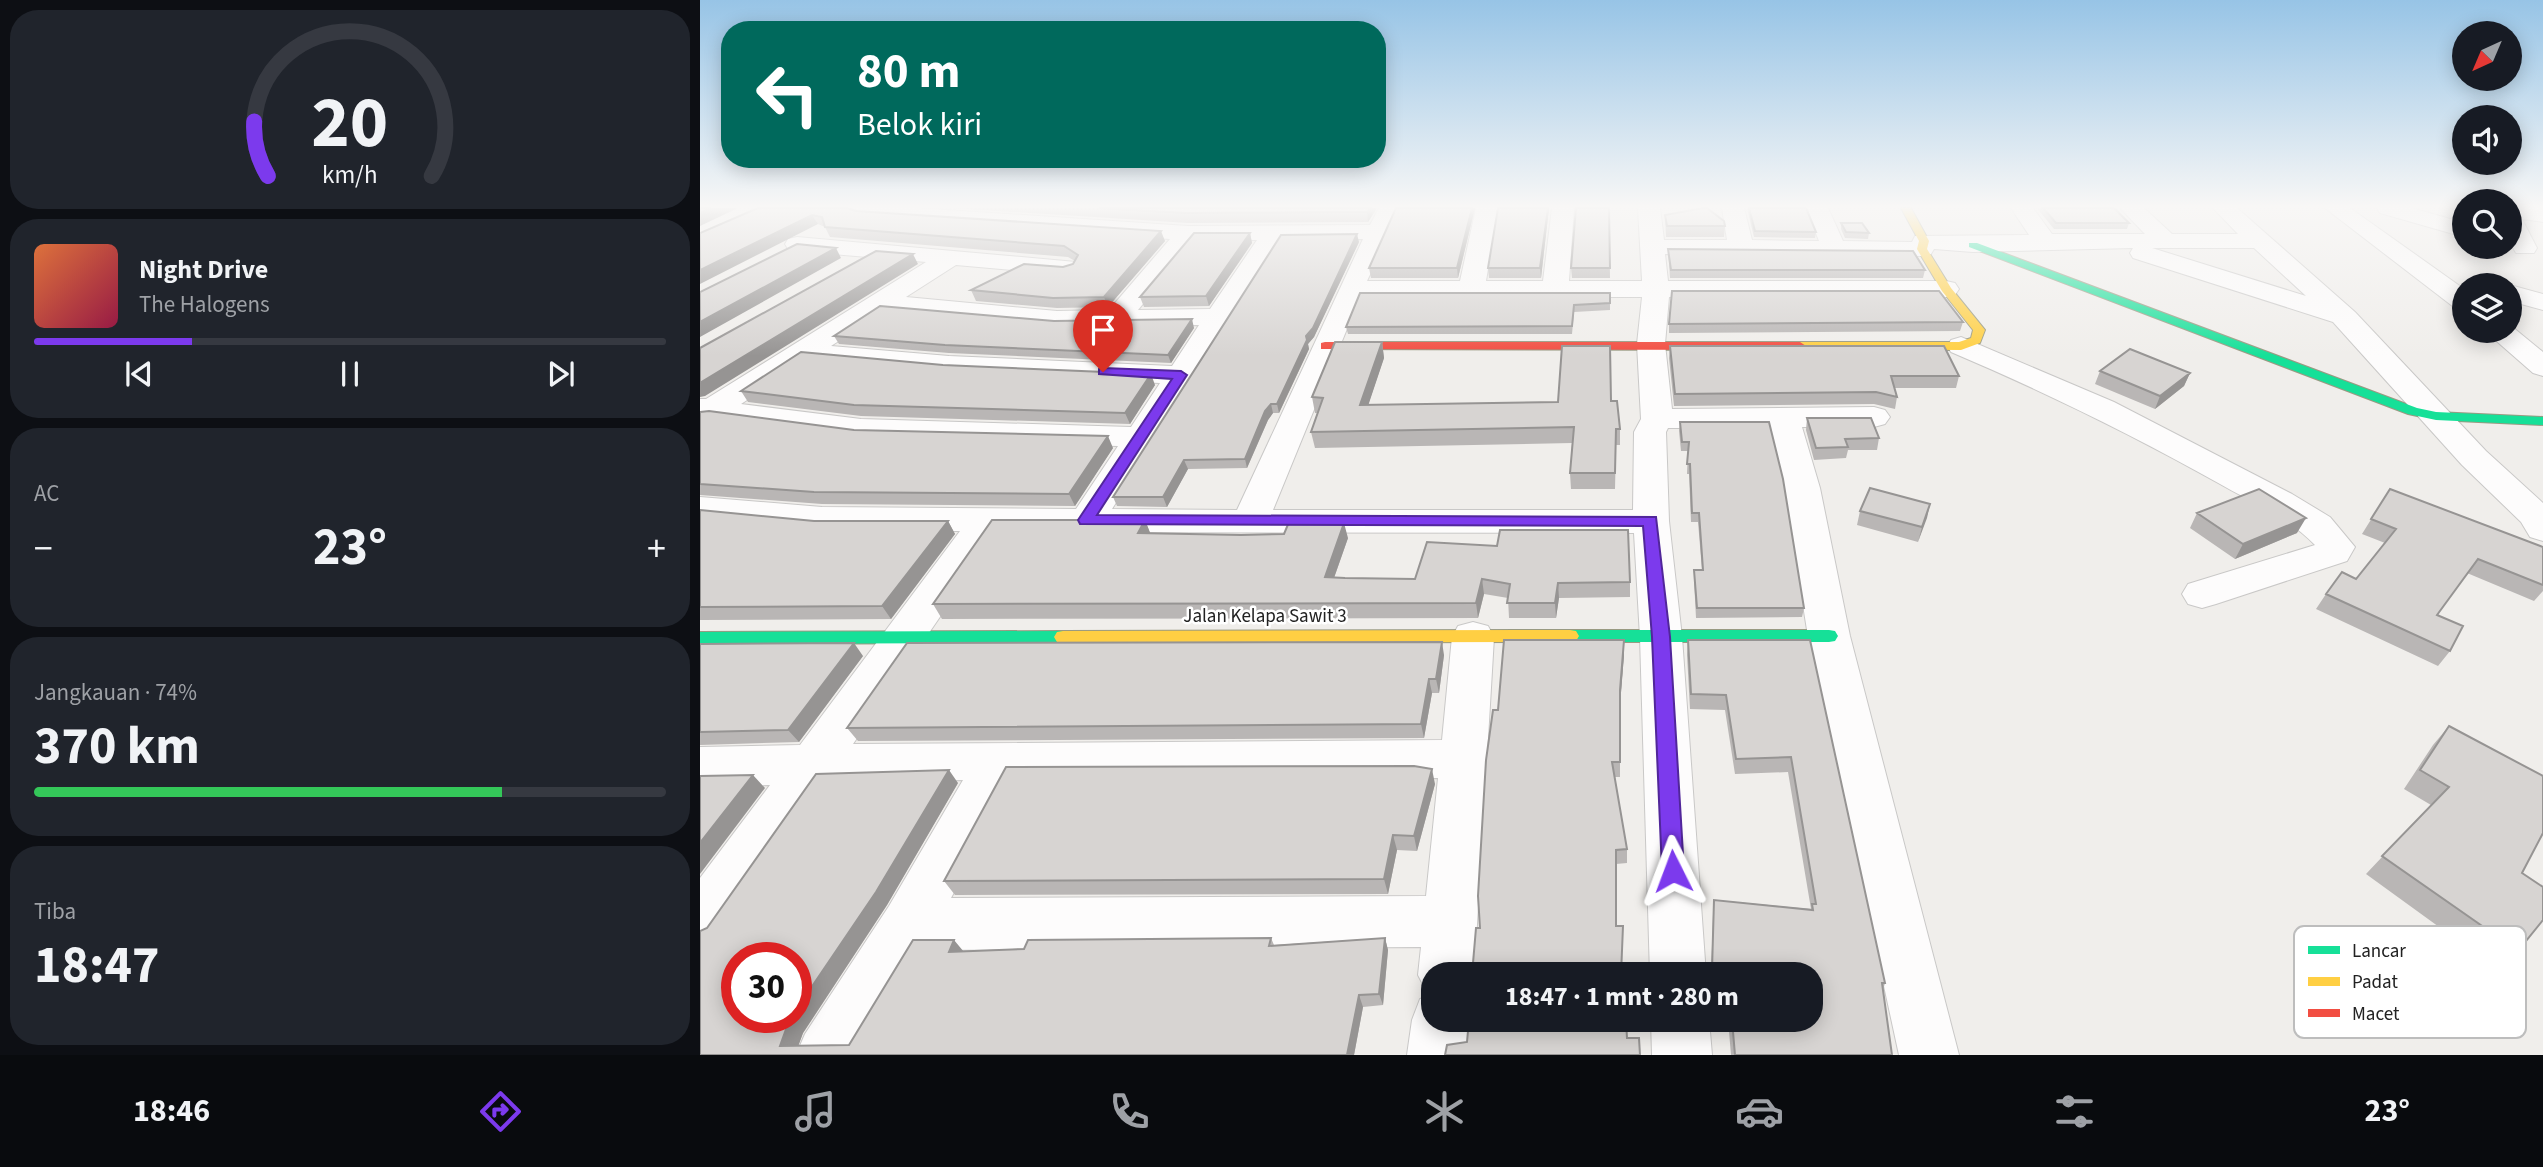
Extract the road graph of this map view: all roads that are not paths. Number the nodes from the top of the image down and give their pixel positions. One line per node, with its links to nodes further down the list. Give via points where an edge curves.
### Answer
1 (865, 257): 18 (street)
2 (942, 257): 15 (street)
3 (1076, 257): 16 (street)
4 (1168, 257): 31 (street)
5 (1257, 257): 30 (street)
6 (1366, 257): 20 (street)
7 (1477, 257): 21 (street)
8 (1558, 257): 22 (street)
9 (1654, 257): 23 (street)
10 (1929, 257): 24 (street)
11 (2005, 257): 42 (street, via 2381,401)
12 (2157, 257): 32 (street)
13 (2277, 257): 32 (street)
14 (2407, 257): 17 (street)
15 (950, 258): 16 (street); 29 (street)
16 (1066, 267): 27 (street)
17 (2425, 270): 19 (street); 25 (street)
18 (841, 271)
19 (2452, 277)
20 (1350, 289): 21 (street); 35 (street)
21 (1471, 289): 22 (street)
22 (1555, 289): 23 (street)
23 (1656, 289): 24 (street); 34 (street)
24 (1946, 289): 36 (street, via 1979,330 1976,340)
25 (2452, 292)
26 (2522, 296): 28 (street)
27 (1035, 299): 29 (street); 31 (street, via 1057,319)
28 (2543, 302)
29 (879, 303): 37 (street)
30 (1219, 317): 31 (street); 39 (street)
31 (1118, 318)
32 (2345, 318): 42 (street)
33 (2514, 343): 38 (street)
34 (1651, 344): 35 (street); 36 (street); 44 (street)
35 (1325, 346): 51 (street)
36 (1961, 346): 53 (street, via 2172,443 2298,513 2323,529 2336,547 2334,552)
37 (801, 352): 39 (street, via 949,365); 40 (street)
38 (2543, 366)
39 (1181, 375): 46 (street)
40 (704, 411): 46 (street, via 860,429)
41 (1783, 416): 43 (street); 44 (street); 54 (street, via 1802,488)
42 (2436, 416): 45 (street); 52 (street)
43 (1874, 417)
44 (1657, 419): 50 (street, via 1650,432)
45 (2543, 421)
46 (1140, 438): 49 (street)
47 (700, 508): 48 (street, via 822,519)
48 (988, 520): 49 (street); 58 (street)
49 (1086, 520): 51 (street)
50 (1651, 521): 51 (street); 56 (street)
51 (1250, 522)
52 (2543, 529)
53 (2202, 594)
54 (1829, 636): 56 (street, Jalan Kelapa Sawit 3); 73 (street)
55 (1473, 637): 56 (street, Jalan Kelapa Sawit 3); 58 (street, Jalan Kelapa Sawit 3); 59 (street)
56 (1661, 637): 67 (street)
57 (700, 638): 58 (street, Jalan Kelapa Sawit 3)
58 (904, 638): 61 (street)
59 (1461, 759): 60 (street); 63 (street)
60 (1000, 760): 61 (street); 65 (street)
61 (813, 765): 62 (street); 64 (street)
62 (700, 767)
63 (1451, 920): 65 (street); 66 (street)
64 (700, 921)
65 (908, 924): 70 (street)
66 (1447, 962)
67 (1677, 962)
68 (1439, 1032): 71 (street)
69 (1681, 1032): 72 (street)
70 (826, 1055)
71 (1437, 1055)
72 (1682, 1055)
73 (1929, 1055)

